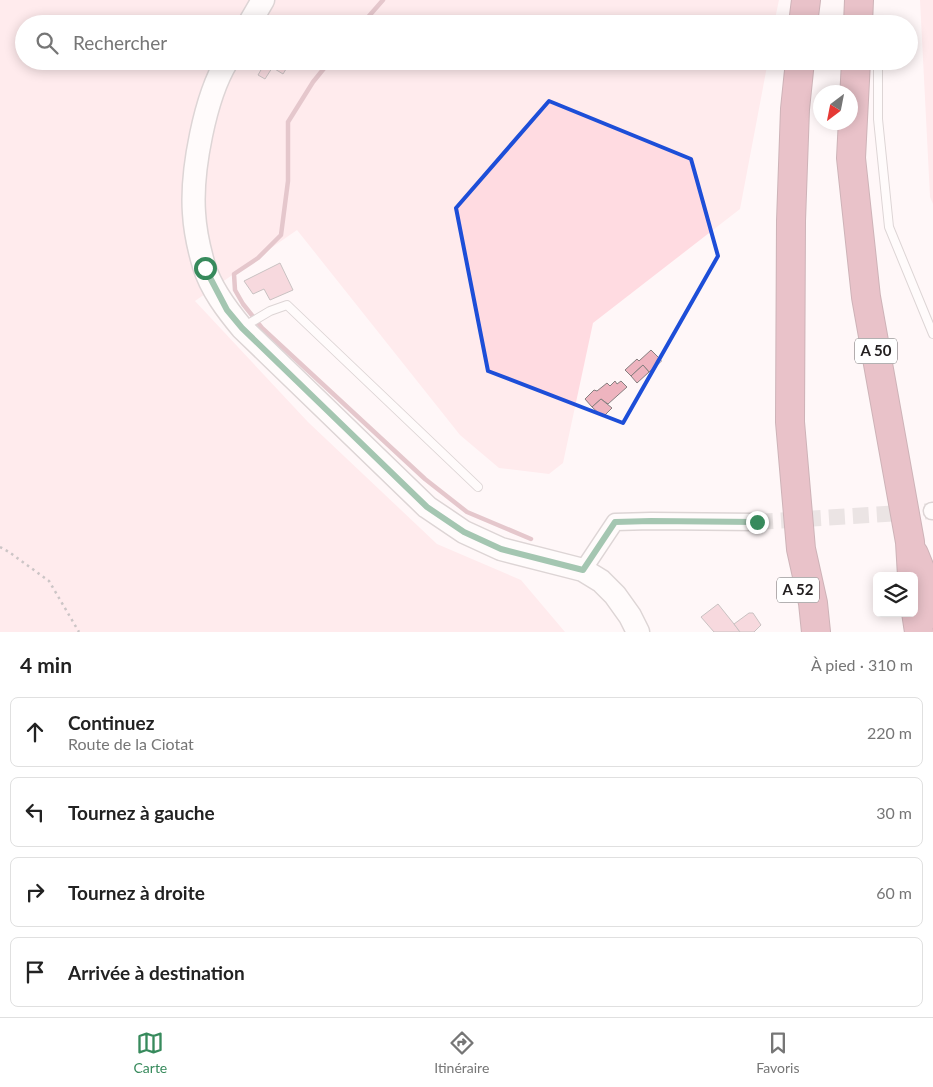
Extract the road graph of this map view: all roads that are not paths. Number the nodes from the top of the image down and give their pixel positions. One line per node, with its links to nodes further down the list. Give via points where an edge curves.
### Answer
1 (263, 0): 4 (main road)
2 (806, 0): 5 (highway)
3 (859, 0): 6 (highway)
4 (254, 15)
5 (805, 15)
6 (858, 15)
7 (221, 70): 11 (main road, via 201,132 194,213 205,268 227,310)
8 (799, 70): 16 (highway, via 791,221 790,422)
9 (856, 70): 15 (highway, A 50, via 851,158 866,297)
10 (878, 70): 12 (lane, via 878,119 889,227)
11 (242, 328): 13 (lane, via 287,305); 17 (main road, via 427,507 464,532 501,549)
12 (933, 334)
13 (478, 487)
14 (757, 522): 17 (street, via 615,522)
15 (910, 542): 18 (highway); 19 (highway, A 50, via 928,589)
16 (802, 549): 22 (highway, A 52); 23 (highway)
17 (583, 570): 21 (main road, via 615,595)
18 (912, 572)
19 (933, 614)
20 (917, 617): 24 (highway)
21 (638, 632)
22 (797, 632)
23 (816, 632)
24 (919, 632)

